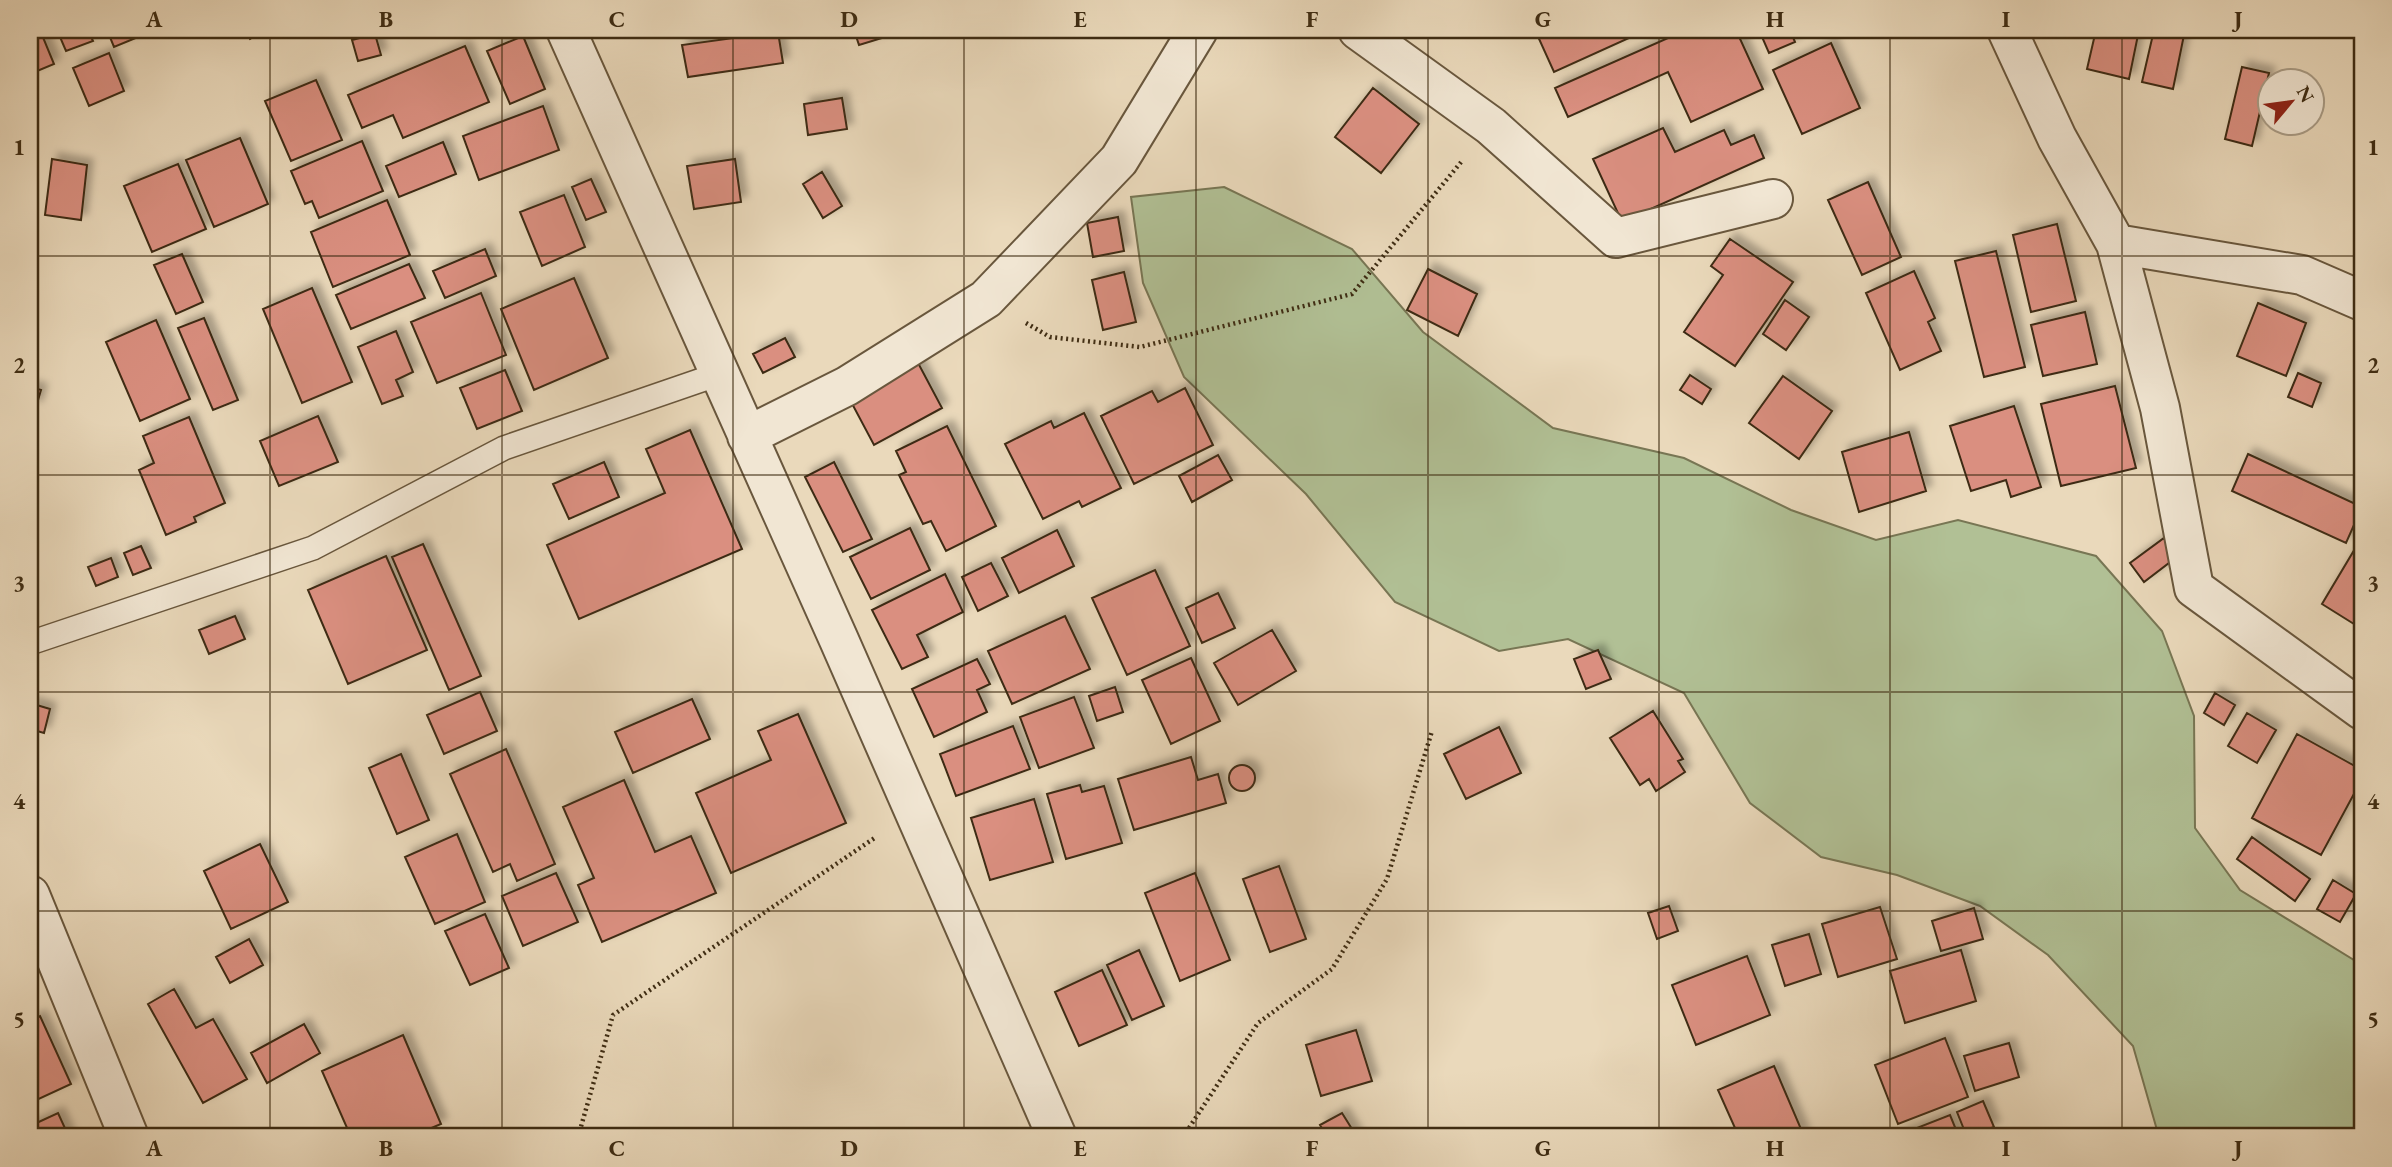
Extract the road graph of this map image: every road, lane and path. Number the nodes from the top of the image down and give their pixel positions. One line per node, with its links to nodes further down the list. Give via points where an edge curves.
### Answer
1 (566, 30): 10 (street)
2 (1198, 30): 8 (street, via 1119,160)
3 (1358, 30): 5 (street)
4 (2007, 30): 7 (street, via 2057,138)
5 (1491, 126): 6 (street, via 1616,238); 8 (path, via 1352,294 1140,347 1050,337)
6 (1773, 199)
7 (2116, 244): 9 (street, via 2302,275); 13 (street, via 2160,408 2194,588)
8 (986, 299): 11 (street, via 847,386)
9 (2362, 301)
10 (719, 374): 11 (street); 12 (lane, via 504,448 313,548)
11 (747, 436): 15 (street)
12 (30, 643)
13 (2362, 710)
14 (1433, 731): 20 (path, via 1387,879 1332,969 1258,1023)
15 (914, 812): 18 (path, via 613,1015); 19 (street)
16 (30, 895): 17 (street)
17 (129, 1137)
18 (578, 1137)
19 (1057, 1137)
20 (1183, 1137)

